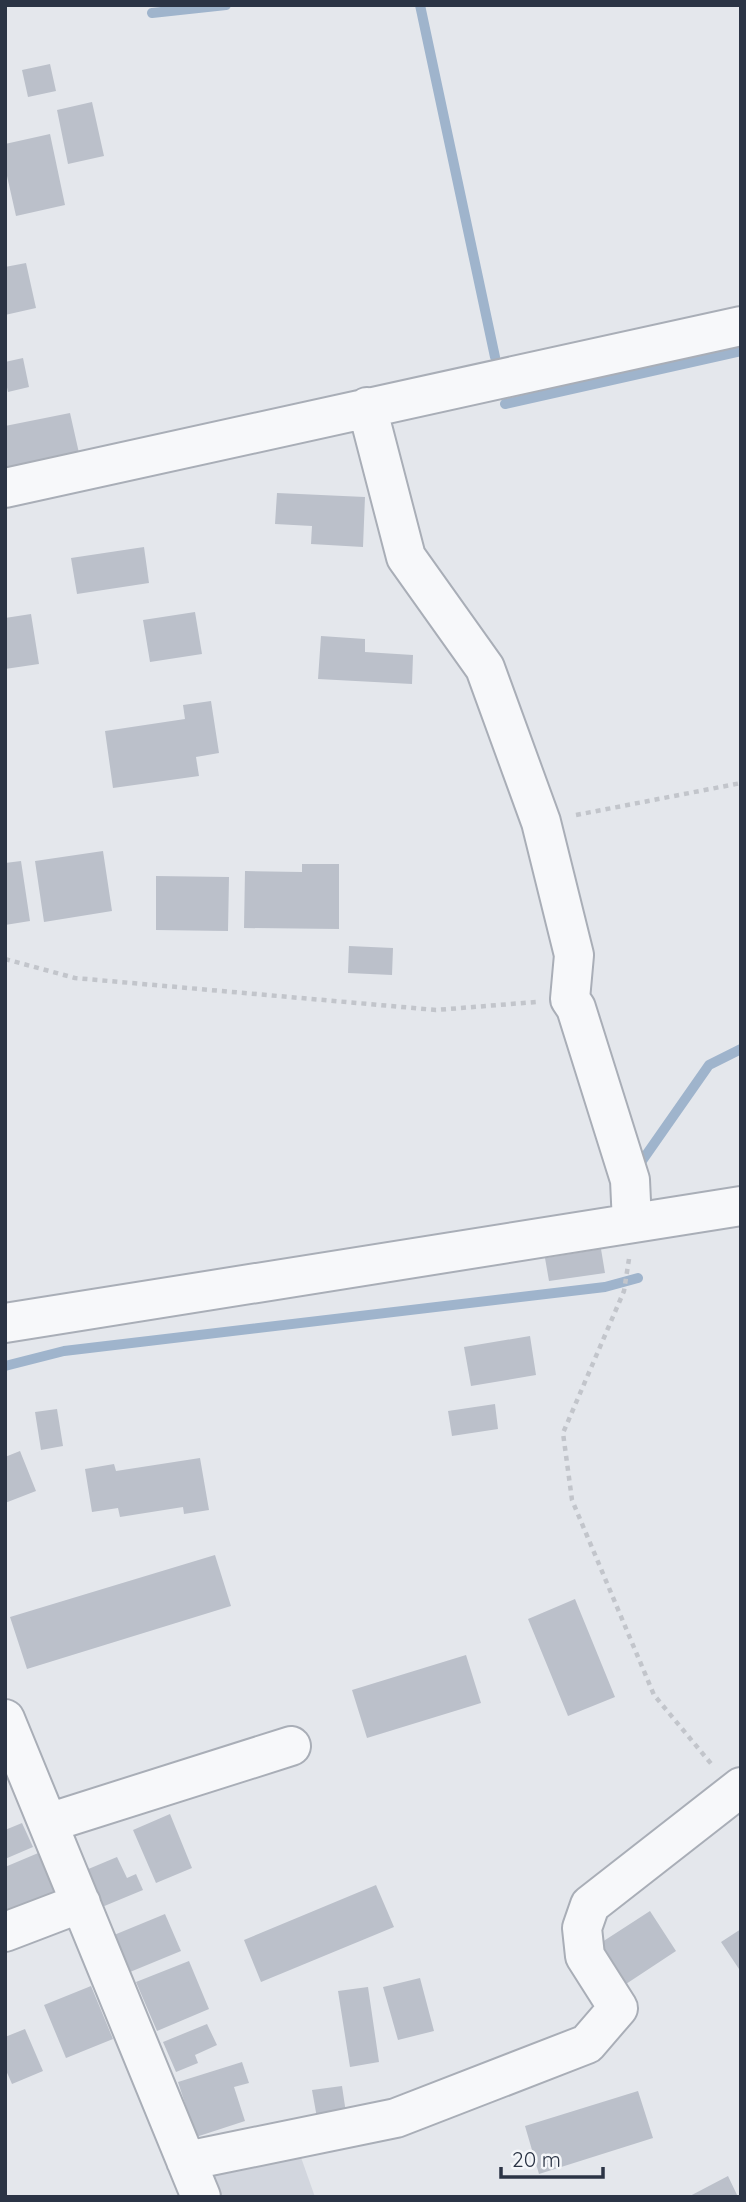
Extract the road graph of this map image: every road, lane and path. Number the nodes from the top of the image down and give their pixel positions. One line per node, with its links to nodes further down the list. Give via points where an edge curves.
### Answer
1 (741, 326): 2 (street)
2 (367, 407): 3 (street); 5 (street, via 406,557 485,667)
3 (5, 488)
4 (741, 783): 5 (path)
5 (541, 822): 7 (street, via 574,955)
6 (5, 959): 7 (path, via 75,978 436,1010)
7 (570, 999): 9 (street, via 630,1180)
8 (741, 1206): 9 (street)
9 (632, 1223): 11 (street)
10 (629, 1273): 14 (path, via 563,1433 572,1500 654,1695)
11 (5, 1324)
12 (5, 1719): 15 (street)
13 (291, 1746): 15 (street)
14 (737, 1790): 18 (street, via 590,1905 582,1928 585,1956 618,2008 587,2044 396,2118)
15 (48, 1823): 16 (street)
16 (81, 1903): 17 (street); 18 (street)
17 (5, 1932)
18 (186, 2161): 19 (street)
19 (201, 2197)

